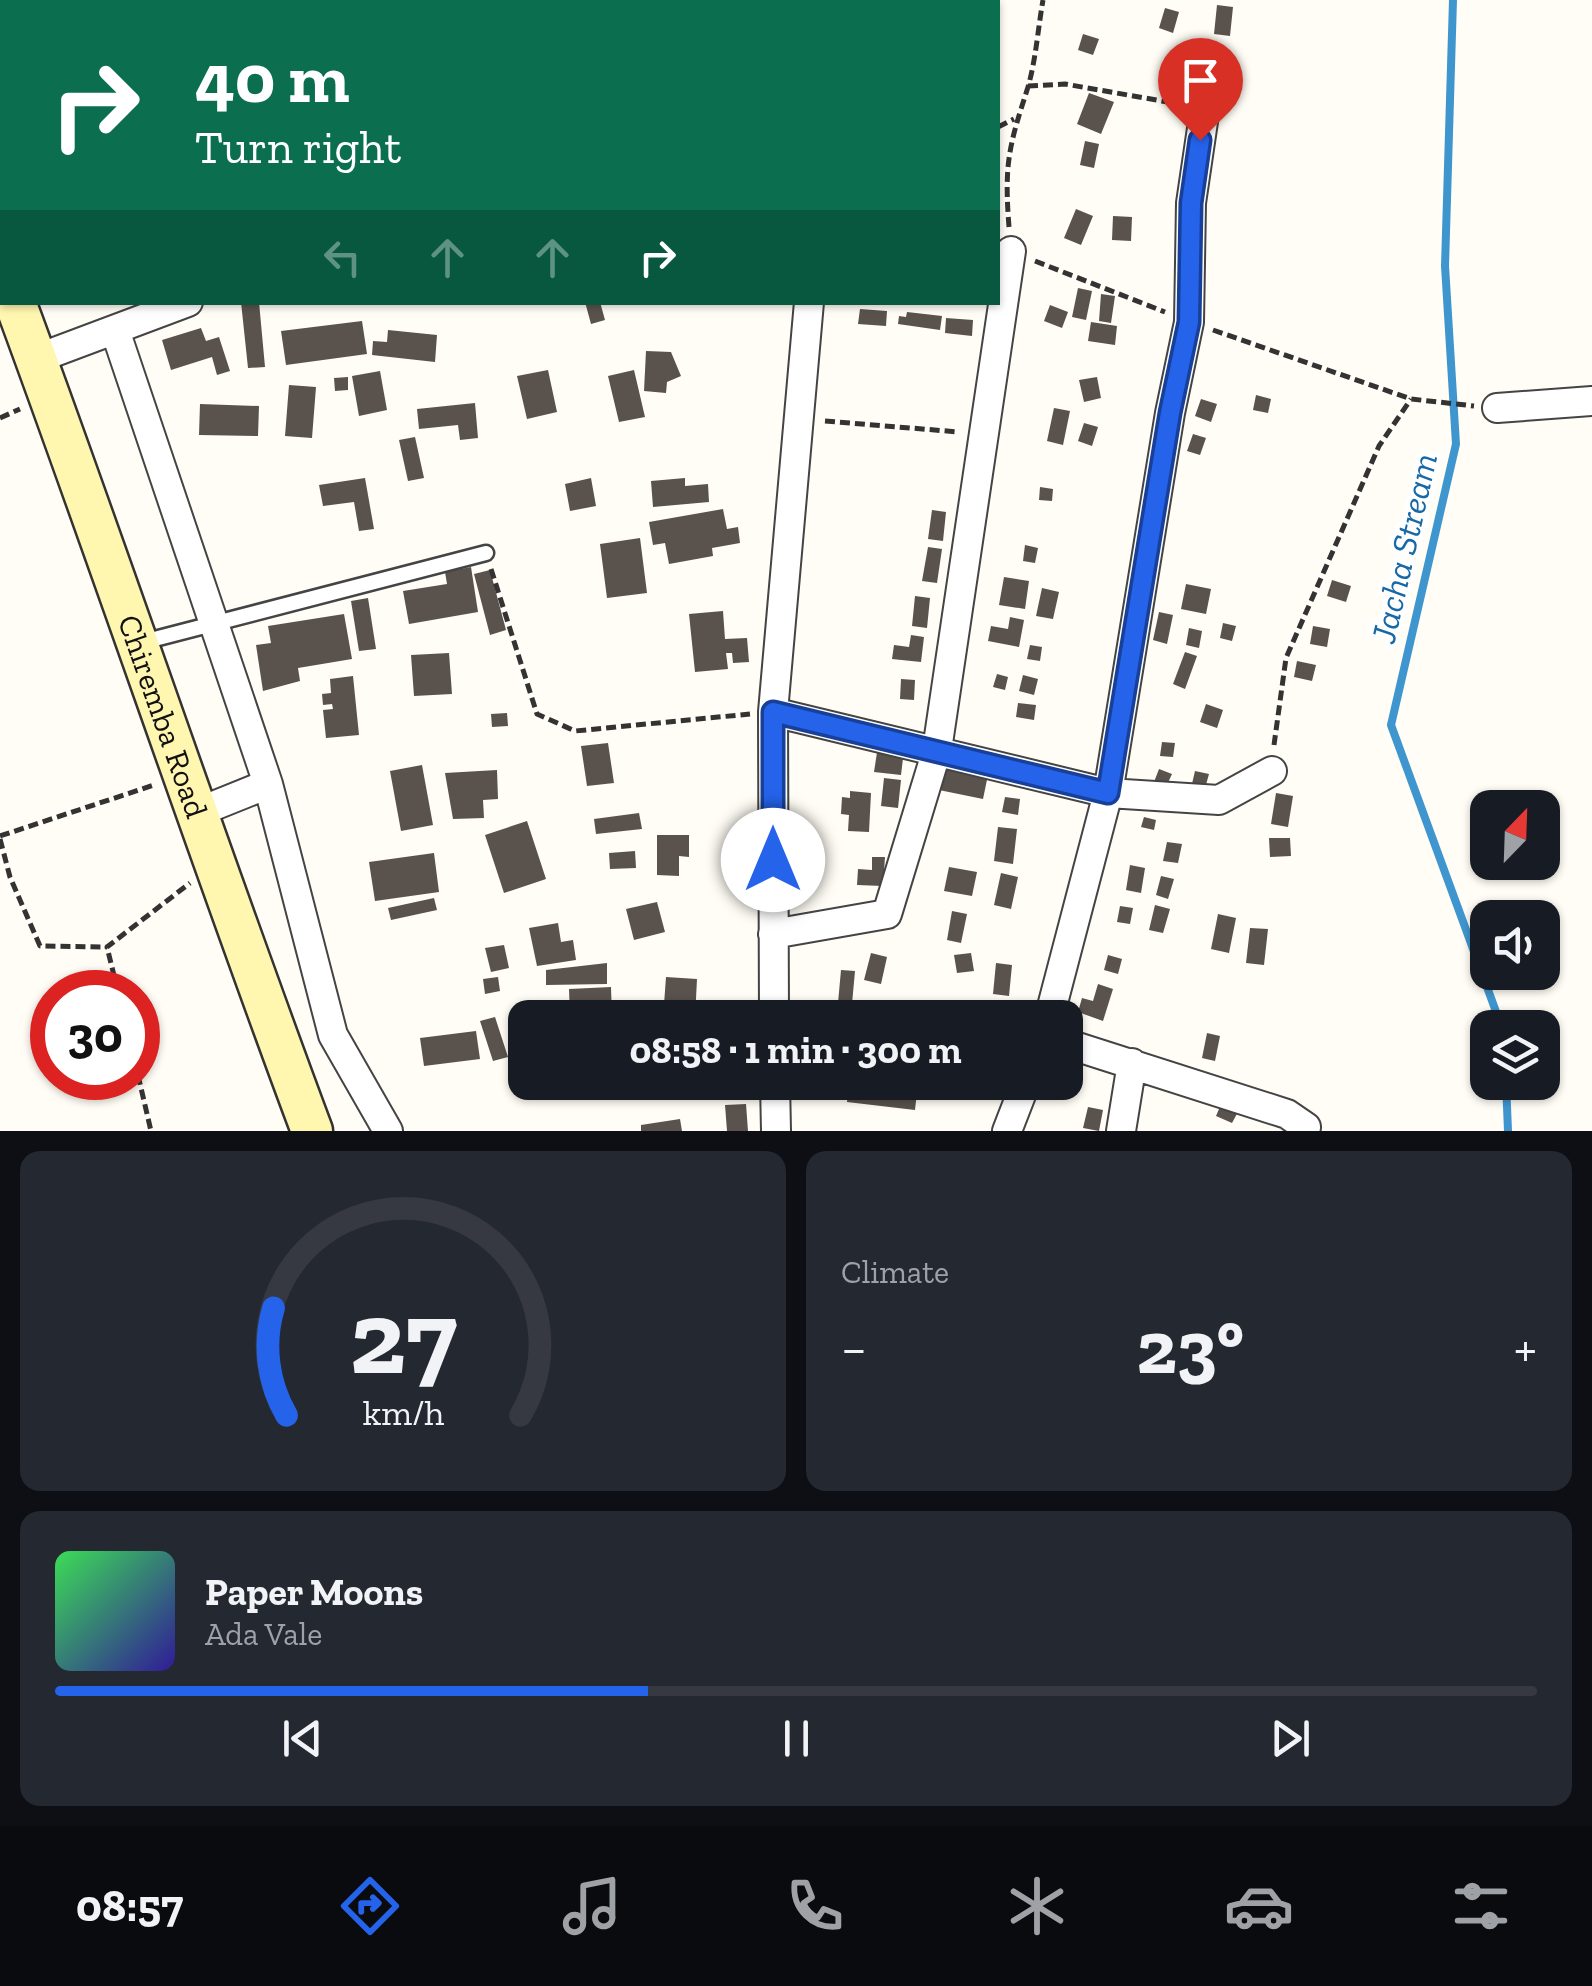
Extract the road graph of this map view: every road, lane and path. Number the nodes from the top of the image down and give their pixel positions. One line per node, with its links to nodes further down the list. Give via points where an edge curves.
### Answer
1 (1043, 0): 2 (path)
2 (1028, 86): 3 (path, via 1064,84); 4 (path)
3 (1205, 108): 12 (street, via 1191,203)
4 (1014, 120): 5 (path); 7 (path)
5 (1000, 126)
6 (1000, 189): 7 (path)
7 (1006, 193): 8 (path)
8 (1011, 251): 12 (path); 20 (street)
9 (16, 305): 14 (main road, Chiremba Road)
10 (181, 305): 13 (street)
11 (810, 305): 19 (street)
12 (1189, 322): 15 (path); 29 (street)
13 (116, 333): 14 (street); 22 (street)
14 (36, 359): 23 (main road, Chiremba Road)
15 (1411, 399): 17 (path); 26 (path, via 1379,446 1286,658)
16 (1592, 401): 18 (street)
17 (1448, 403)
18 (1497, 408)
19 (797, 420): 20 (path); 24 (street)
20 (986, 436): 25 (street)
21 (486, 553): 22 (lane); 24 (path, via 537,714 575,731)
22 (216, 625): 23 (lane); 28 (street)
23 (139, 643): 27 (main road, Chiremba Road)
24 (773, 712): 25 (street); 33 (street)
25 (938, 750): 29 (street); 33 (street, via 886,914)
26 (1272, 771): 29 (street, via 1220,800)
27 (184, 775): 30 (main road, Chiremba Road); 31 (path)
28 (268, 784): 30 (street); 46 (street, via 333,1034)
29 (1108, 793): 37 (street)
30 (196, 814): 32 (main road, Chiremba Road)
31 (0, 838): 34 (path, via 40,946)
32 (213, 866): 34 (path); 45 (main road, Chiremba Road)
33 (774, 934): 36 (street)
34 (107, 947): 35 (path)
35 (113, 970)
36 (774, 1000)
37 (1054, 1000)
38 (1083, 1048): 39 (street)
39 (1132, 1063): 43 (street, via 1287,1114); 49 (street)
40 (144, 1100): 44 (path)
41 (775, 1100): 47 (street)
42 (1019, 1100): 48 (street)
43 (1306, 1127)
44 (151, 1131)
45 (312, 1131)
46 (388, 1131)
47 (776, 1131)
48 (1007, 1131)
49 (1121, 1131)

